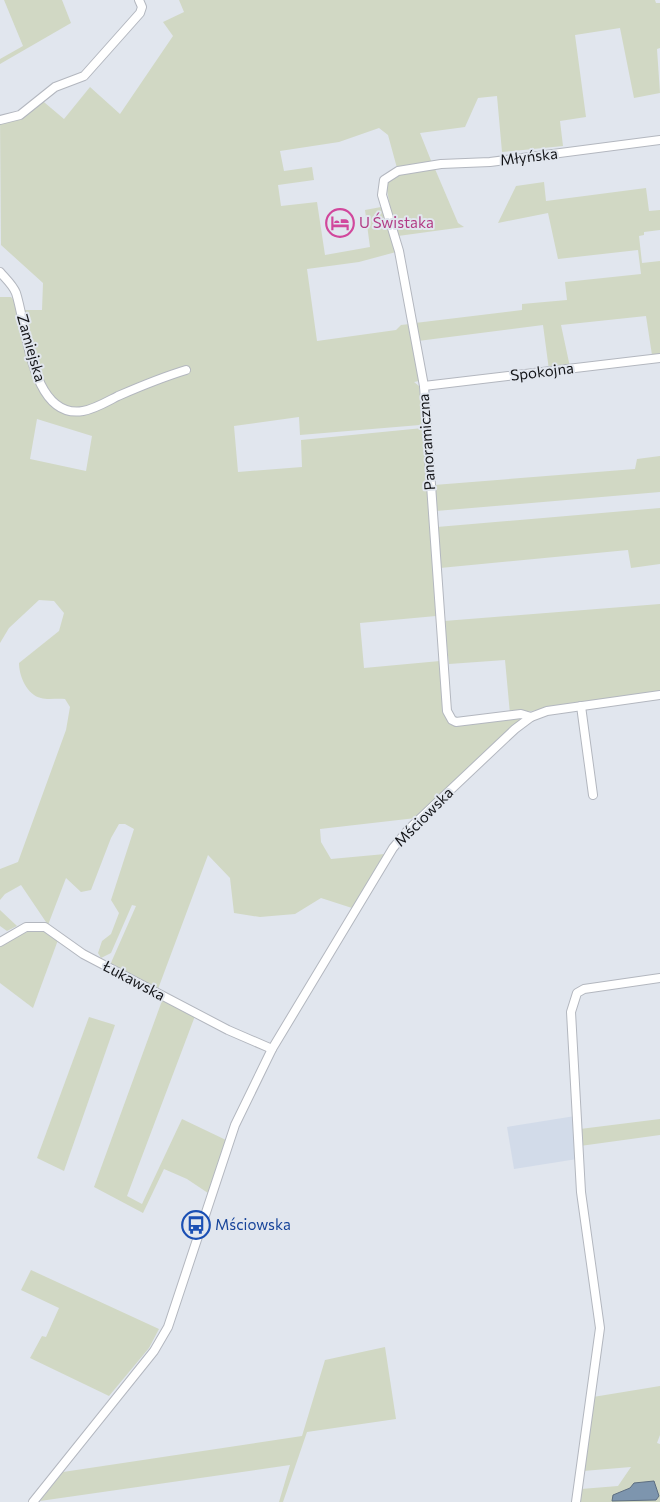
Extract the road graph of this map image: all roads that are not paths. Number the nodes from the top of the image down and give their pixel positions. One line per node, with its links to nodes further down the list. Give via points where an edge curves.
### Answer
1 (138, 0): 2 (street, via 142,7 140,13 86,74 55,87 20,115)
2 (0, 120)
3 (660, 140): 4 (street, Młyńska, via 490,162)
4 (398, 170): 8 (street, Panoramiczna, via 384,180 382,195 399,251)
5 (0, 272): 7 (street, Zamiejska, via 16,291 40,386 53,402 64,409 85,411)
6 (660, 358): 8 (street, Spokojna)
7 (186, 370)
8 (424, 386): 11 (street, Panoramiczna, via 447,711 456,722 521,714)
9 (660, 695): 10 (street, Mściowska)
10 (581, 706): 11 (street, Mściowska); 12 (street)
11 (531, 717): 15 (street, Mściowska, via 422,817 393,848)
12 (593, 795)
13 (0, 942): 15 (street, Łukawska, via 26,927 45,927 83,954 228,1030)
14 (660, 978): 17 (street, via 584,989 577,993 571,1012 581,1192 600,1328)
15 (272, 1049): 16 (street, Mściowska, via 235,1125 165,1333)
16 (32, 1502)
17 (576, 1502)

